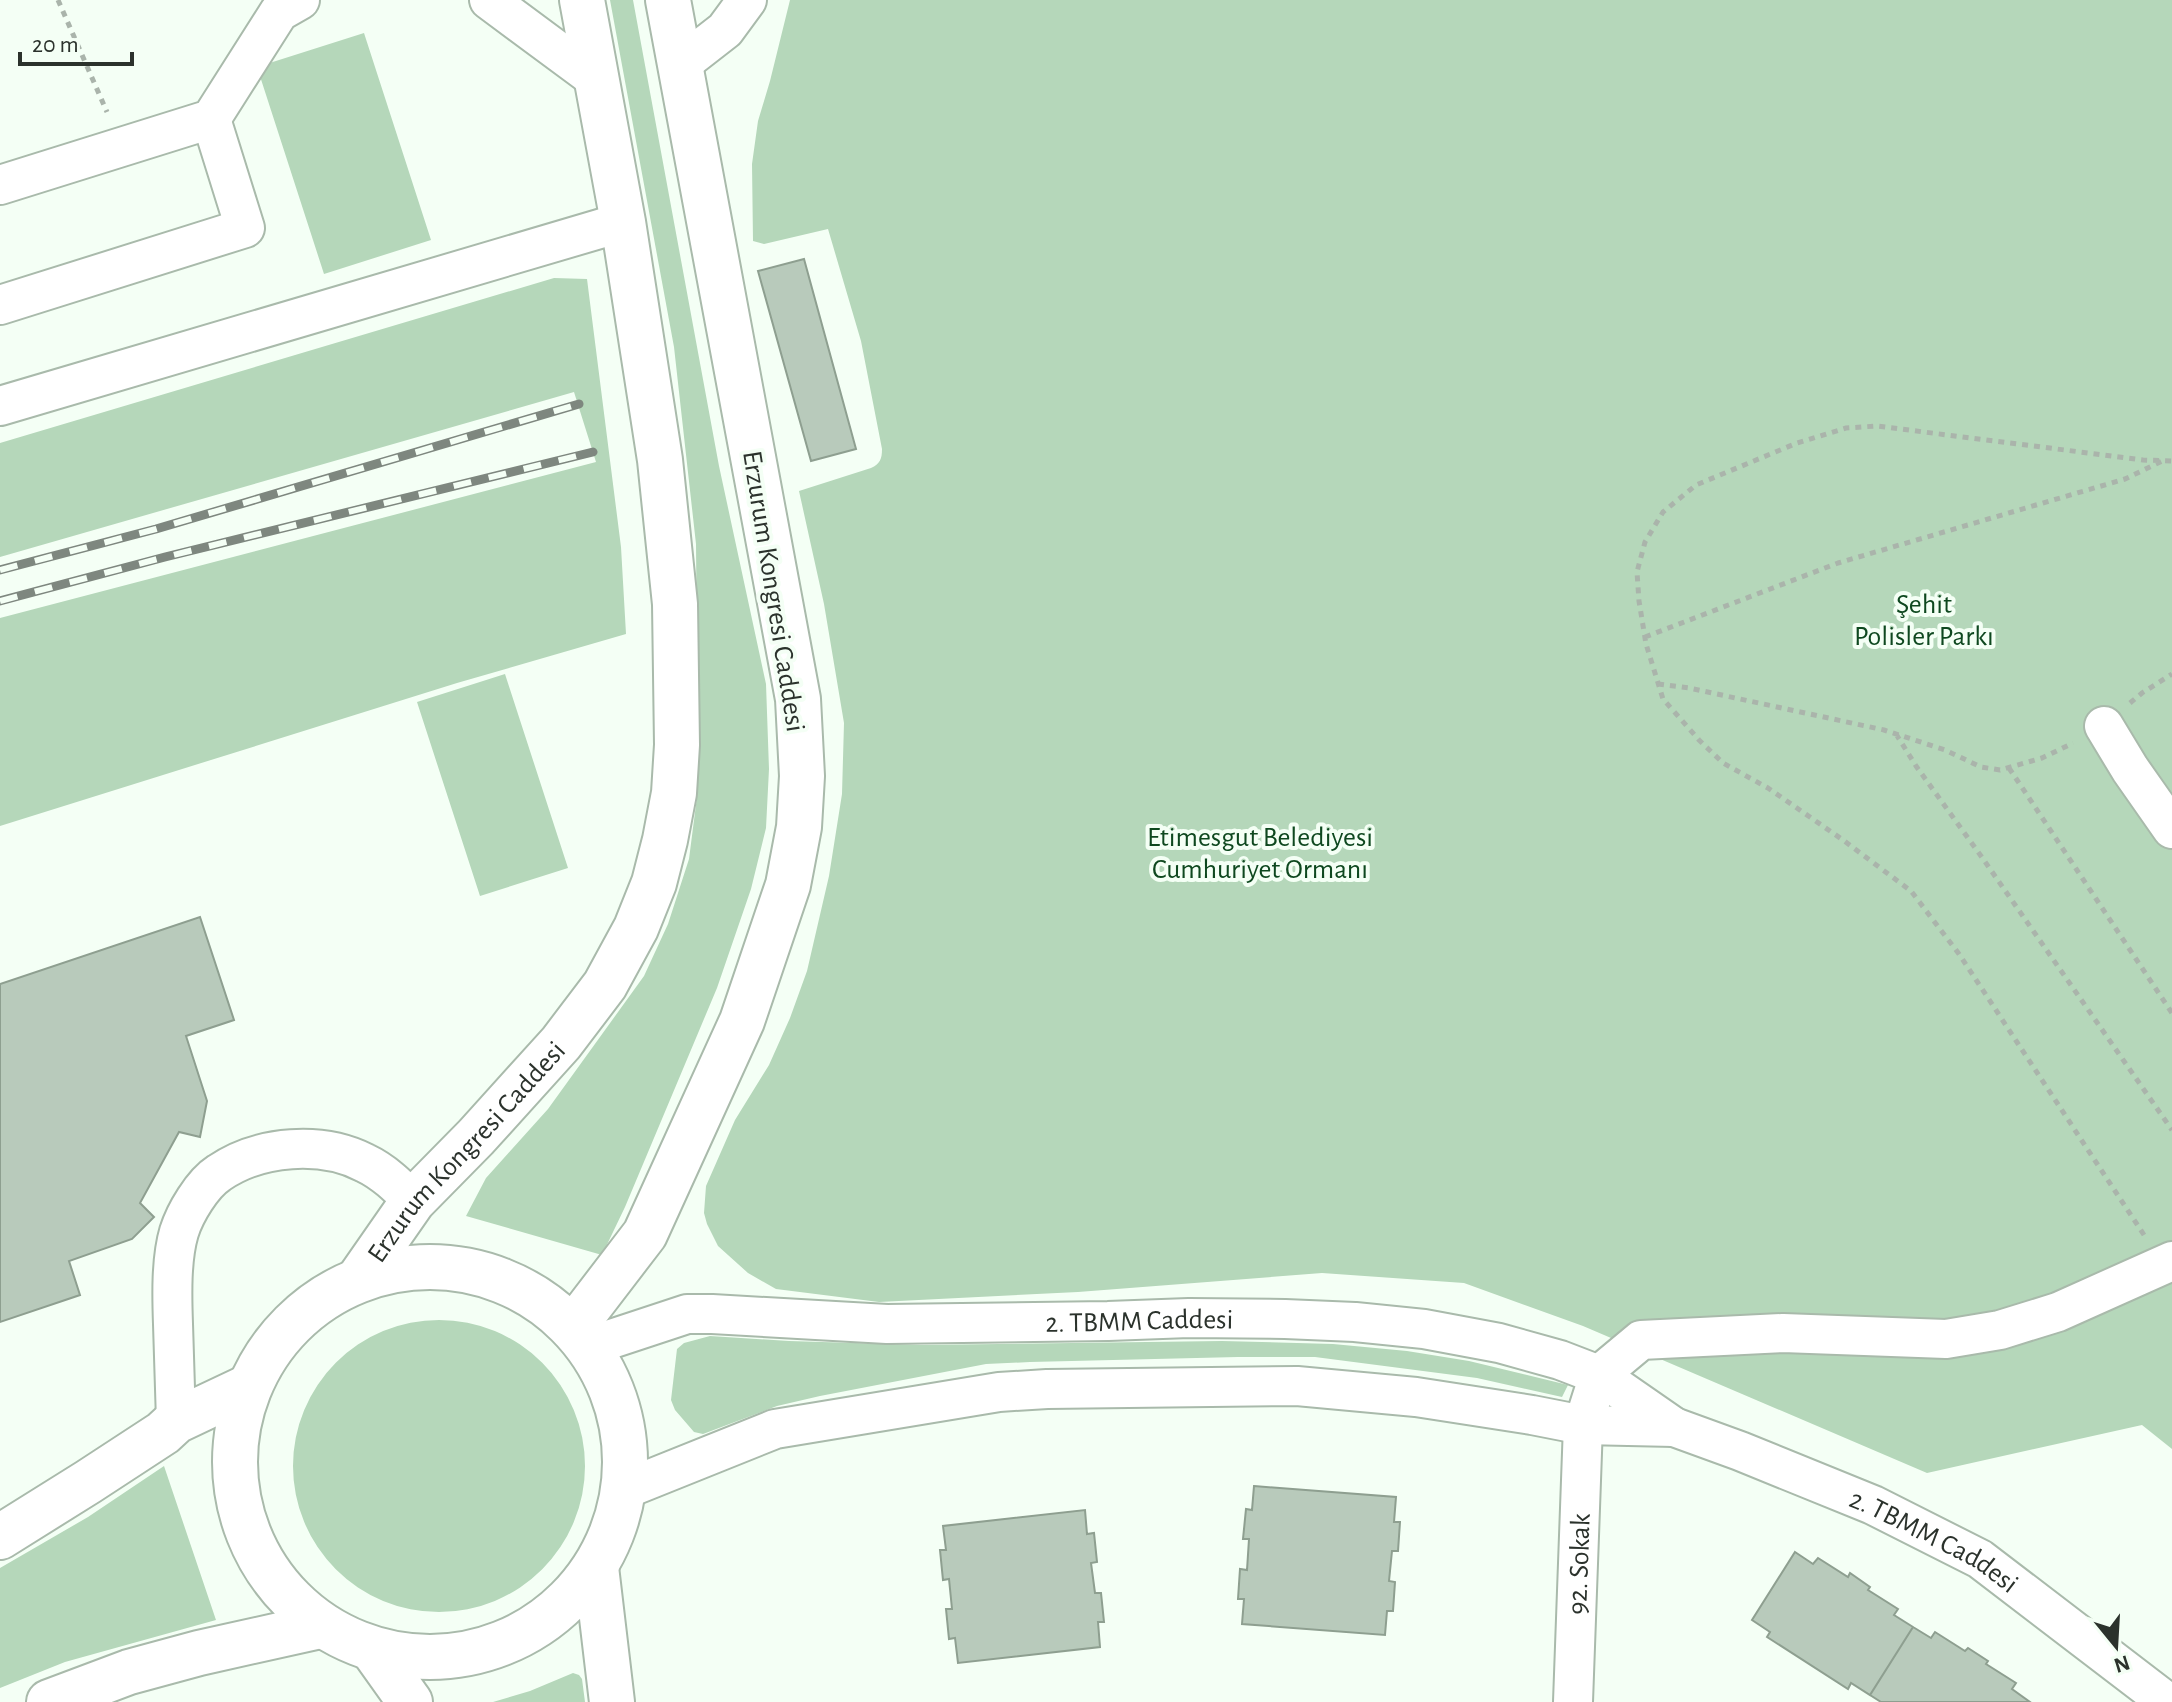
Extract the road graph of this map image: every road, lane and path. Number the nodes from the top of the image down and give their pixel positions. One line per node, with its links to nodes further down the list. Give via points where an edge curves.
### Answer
1 (58, 0): 10 (path)
2 (300, 0): 9 (street, via 279,12)
3 (489, 0): 8 (street)
4 (582, 0): 8 (main road, Erzurum Kongresi Caddesi)
5 (668, 0): 7 (main road, Erzurum Kongresi Caddesi)
6 (747, 0): 7 (street, via 725,30)
7 (680, 65): 29 (main road, Erzurum Kongresi Caddesi, via 798,699 799,827 788,885 742,1021 645,1234)
8 (597, 80): 12 (main road, Erzurum Kongresi Caddesi)
9 (211, 119): 10 (street); 13 (street, via 245,228)
10 (122, 146): 11 (street)
11 (0, 185)
12 (623, 222): 14 (street); 26 (main road, Erzurum Kongresi Caddesi, via 660,460 675,604 677,745 665,840 636,928 605,985 561,1043)
13 (0, 305)
14 (0, 406)
15 (2163, 461): 16 (path); 17 (path, via 2125,479 1838,563); 17 (path, via 1877,426 1846,428 1797,443 1696,485 1663,512 1645,542 1637,572)
16 (2172, 461)
17 (1645, 637): 19 (path)
18 (2172, 674): 20 (path)
19 (1658, 684): 21 (path); 27 (path, via 1663,699 1723,763 1911,891)
20 (2104, 726): 22 (path, via 2042,758); 23 (street)
21 (1896, 734): 22 (path, via 1981,767); 25 (path)
22 (2009, 768): 24 (path)
23 (2172, 829)
24 (2172, 1013)
25 (2172, 1130)
26 (413, 1201): 28 (main road, Erzurum Kongresi Caddesi); 32 (street, via 364,1162 326,1150 279,1151 218,1173 194,1200 178,1233 172,1283)
27 (2166, 1263): 30 (street, via 2058,1312 2000,1330 1946,1339 1783,1333 1641,1340)
28 (358, 1280): 29 (main road, via 414,1267 473,1271 527,1292); 31 (main road, via 291,1322 266,1352)
29 (580, 1338): 30 (street, 2. TBMM Caddesi, via 687,1314 887,1324 1285,1319 1424,1329 1499,1343); 35 (main road, via 603,1370 621,1418)
30 (1599, 1375): 33 (street, 92. Sokak); 34 (street, 2. TBMM Caddesi)
31 (248, 1387): 32 (main road); 38 (main road, via 233,1453 241,1519 271,1580)
32 (176, 1421): 36 (main road)
33 (1583, 1425): 34 (street, 2. TBMM Caddesi); 35 (street, 2. TBMM Caddesi, via 1416,1397 1297,1386 999,1392 775,1429); 43 (street, 92. Sokak)
34 (1674, 1427): 44 (street, 2. TBMM Caddesi, via 1873,1505 1980,1559)
35 (623, 1490): 37 (main road, via 617,1520)
36 (0, 1537)
37 (596, 1567): 39 (main road, via 563,1606 522,1636 474,1654 423,1658); 42 (main road)
38 (320, 1626): 39 (main road); 40 (main road, via 129,1672)
39 (373, 1650): 41 (main road)
40 (49, 1702)
41 (410, 1702)
42 (612, 1702)
43 (1573, 1702)
44 (2167, 1702)

